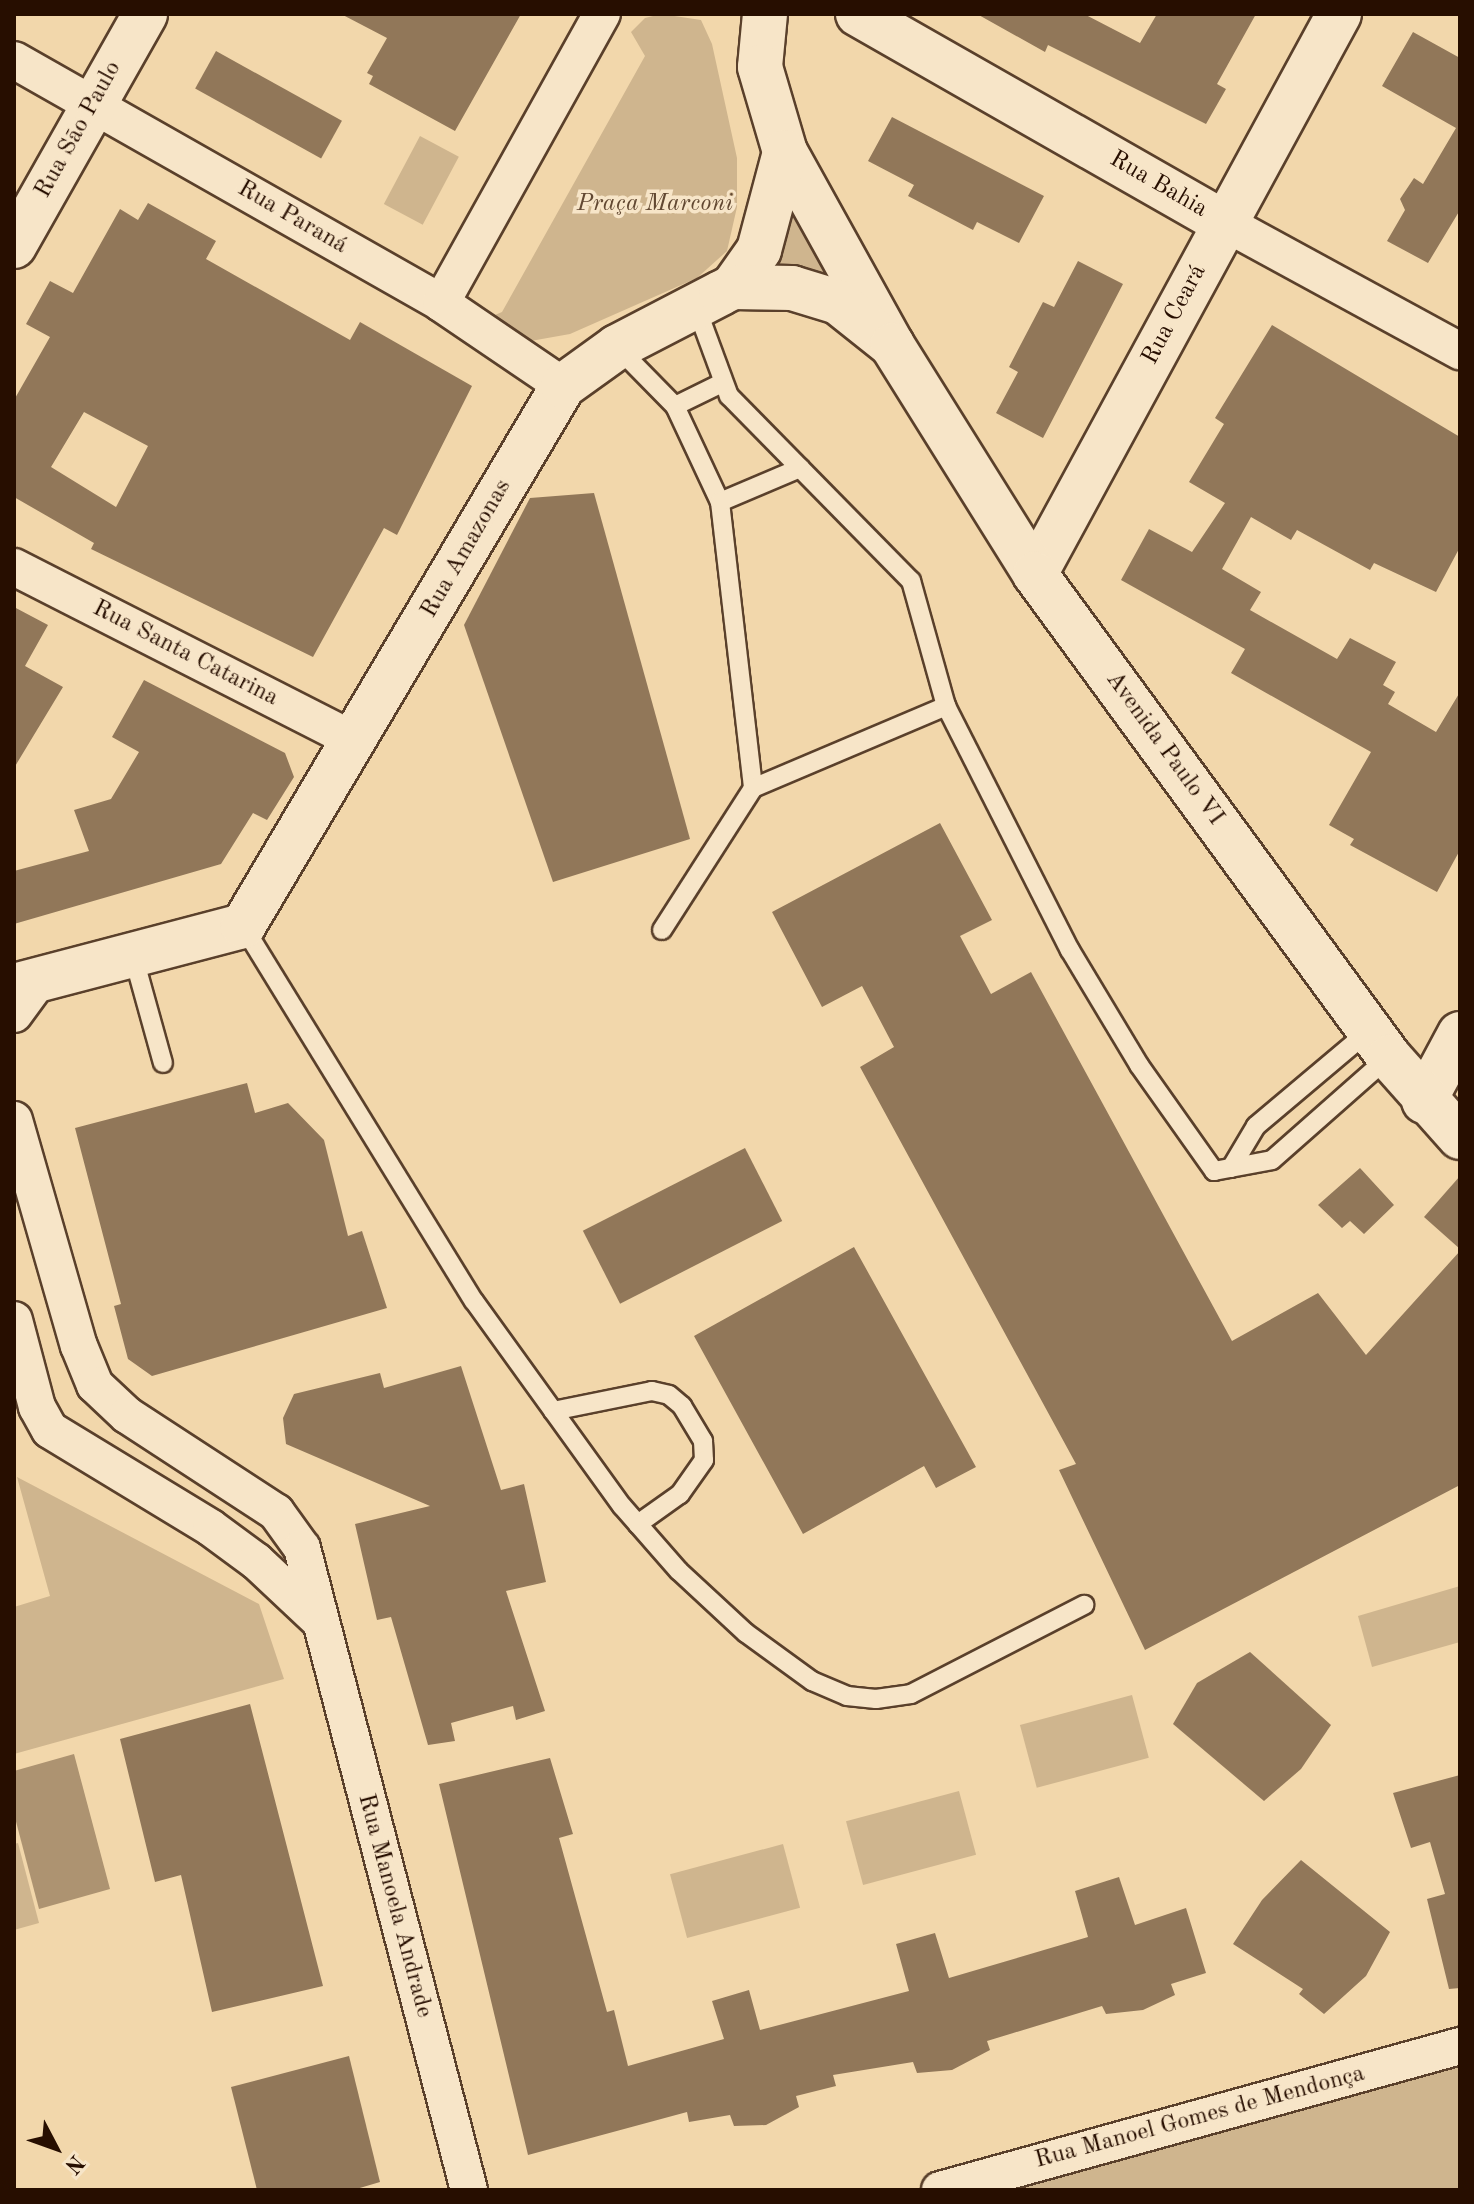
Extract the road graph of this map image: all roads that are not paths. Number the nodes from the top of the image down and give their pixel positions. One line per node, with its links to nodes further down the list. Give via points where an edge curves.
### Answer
1 (145, 14): 7 (main road, Rua São Paulo)
2 (602, 14): 12 (street)
3 (765, 14): 8 (main road, via 760,67)
4 (858, 14): 9 (main road, Rua Bahia)
5 (1339, 14): 9 (main road, Rua Ceará)
6 (14, 60): 7 (street, Rua Paraná)
7 (93, 105): 10 (main road, Rua São Paulo); 12 (street, Rua Paraná)
8 (785, 152): 11 (main road, Rua Amazonas, via 759,250); 13 (main road, Avenida Paulo VI)
9 (1225, 223): 15 (street, Rua Bahia); 22 (main road, Rua Ceará)
10 (14, 246)
11 (714, 297): 13 (main road, Avenida Paulo VI, via 814,293 838,302); 14 (main road, Rua Amazonas); 16 (lane)
12 (441, 303): 17 (street, Rua Paraná)
13 (892, 345): 22 (main road, Avenida Paulo VI)
14 (617, 347): 17 (main road, Rua Amazonas); 18 (lane)
15 (1460, 351)
16 (722, 383): 18 (lane); 19 (lane, via 755,428)
17 (563, 386): 24 (main road, Rua Amazonas)
18 (675, 406): 20 (lane)
19 (800, 468): 20 (lane); 23 (lane, via 911,581)
20 (720, 502): 25 (lane)
21 (14, 567): 24 (street, Rua Santa Catarina)
22 (1035, 574): 32 (main road, Avenida Paulo VI)
23 (946, 706): 25 (lane); 37 (lane, via 1070,950 1139,1065 1209,1167 1219,1173)
24 (355, 741): 26 (main road, Rua Amazonas)
25 (753, 788): 27 (lane)
26 (243, 926): 28 (main road); 40 (lane, via 474,1301)
27 (662, 930)
28 (133, 955): 29 (main road); 33 (lane)
29 (27, 983): 30 (street)
30 (14, 1014)
31 (1460, 1034): 34 (main road)
32 (1379, 1044): 34 (main road, Avenida Paulo VI); 37 (lane, via 1256,1126); 37 (lane, via 1272,1160)
33 (163, 1063)
34 (1424, 1101): 36 (main road, Avenida Paulo VI)
35 (14, 1120): 39 (street, Rua Manoela Andrade, via 79,1346 95,1385)
36 (1460, 1137)
37 (1231, 1168)
38 (14, 1320): 41 (street, via 37,1407 50,1430)
39 (110, 1400): 41 (street); 44 (street, Rua Manoela Andrade, via 237,1482 284,1520 302,1548)
40 (553, 1411): 42 (lane); 42 (lane, via 652,1391 682,1406 703,1441 704,1460 680,1494)
41 (66, 1443): 44 (street, via 211,1528 256,1561)
42 (638, 1524): 43 (lane, via 746,1633 812,1681 847,1696 911,1694)
43 (1084, 1605)
44 (320, 1621): 46 (street, Rua Manoela Andrade)
45 (1460, 2046): 47 (street, Rua Manoel Gomes de Mendonça)
46 (469, 2190)
47 (940, 2190)

